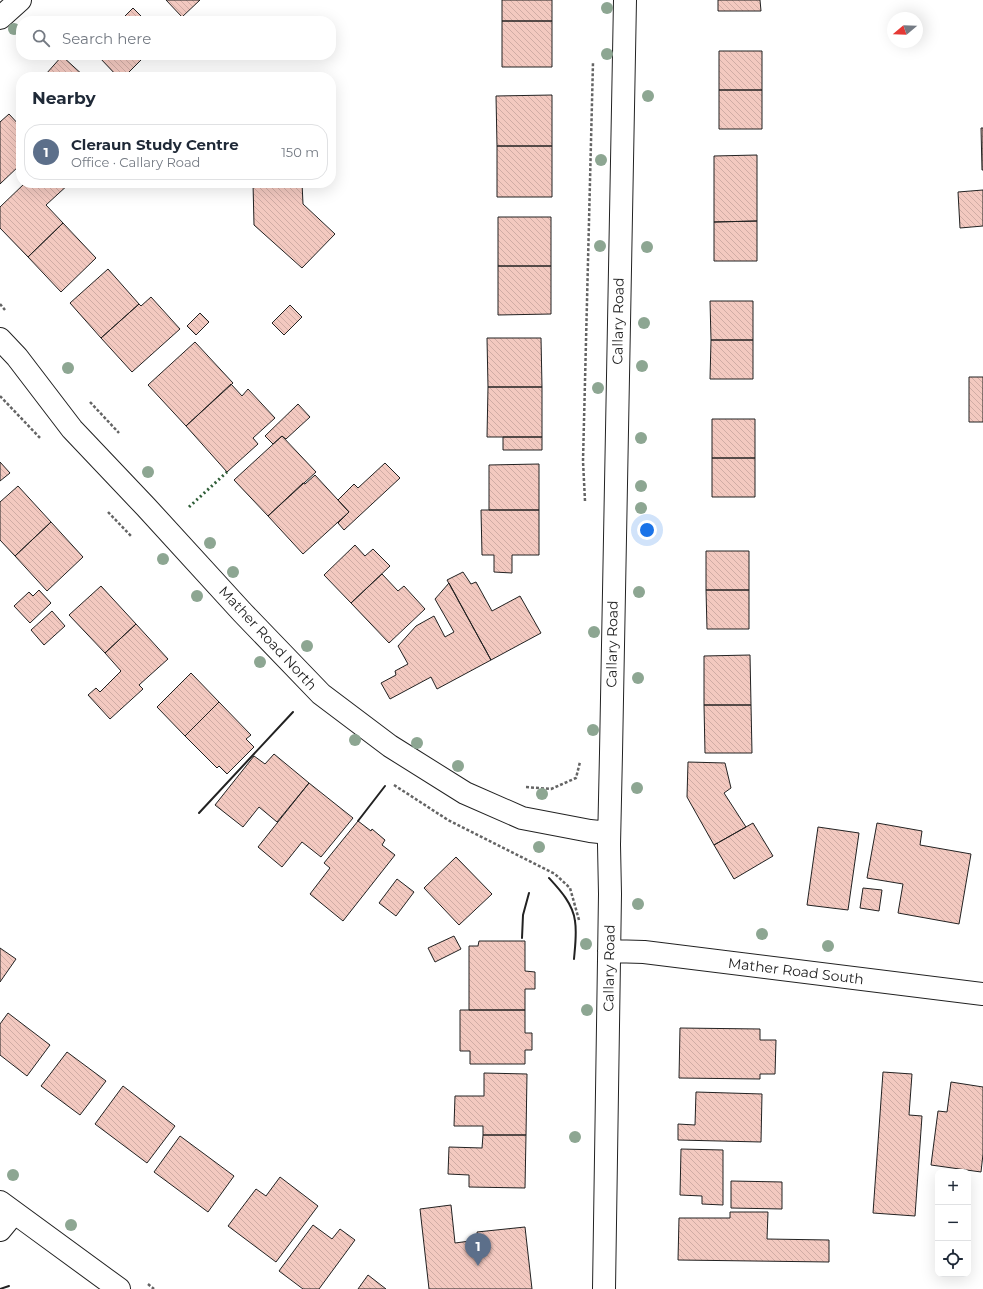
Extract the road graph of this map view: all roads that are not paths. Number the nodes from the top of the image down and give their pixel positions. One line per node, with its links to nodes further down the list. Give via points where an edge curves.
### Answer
1 (20, 0): 3 (street)
2 (625, 0): 5 (street, Callary Road)
3 (0, 18)
4 (0, 339): 5 (street, Mather Road North, via 17,357 72,429 321,694 390,746 465,793 522,818)
5 (609, 833): 6 (street, Callary Road)
6 (609, 951): 7 (street, Mather Road South, via 644,952); 11 (street, Callary Road)
7 (983, 994)
8 (7, 1208): 9 (street); 10 (street)
9 (0, 1230)
10 (119, 1289)
11 (604, 1289)

